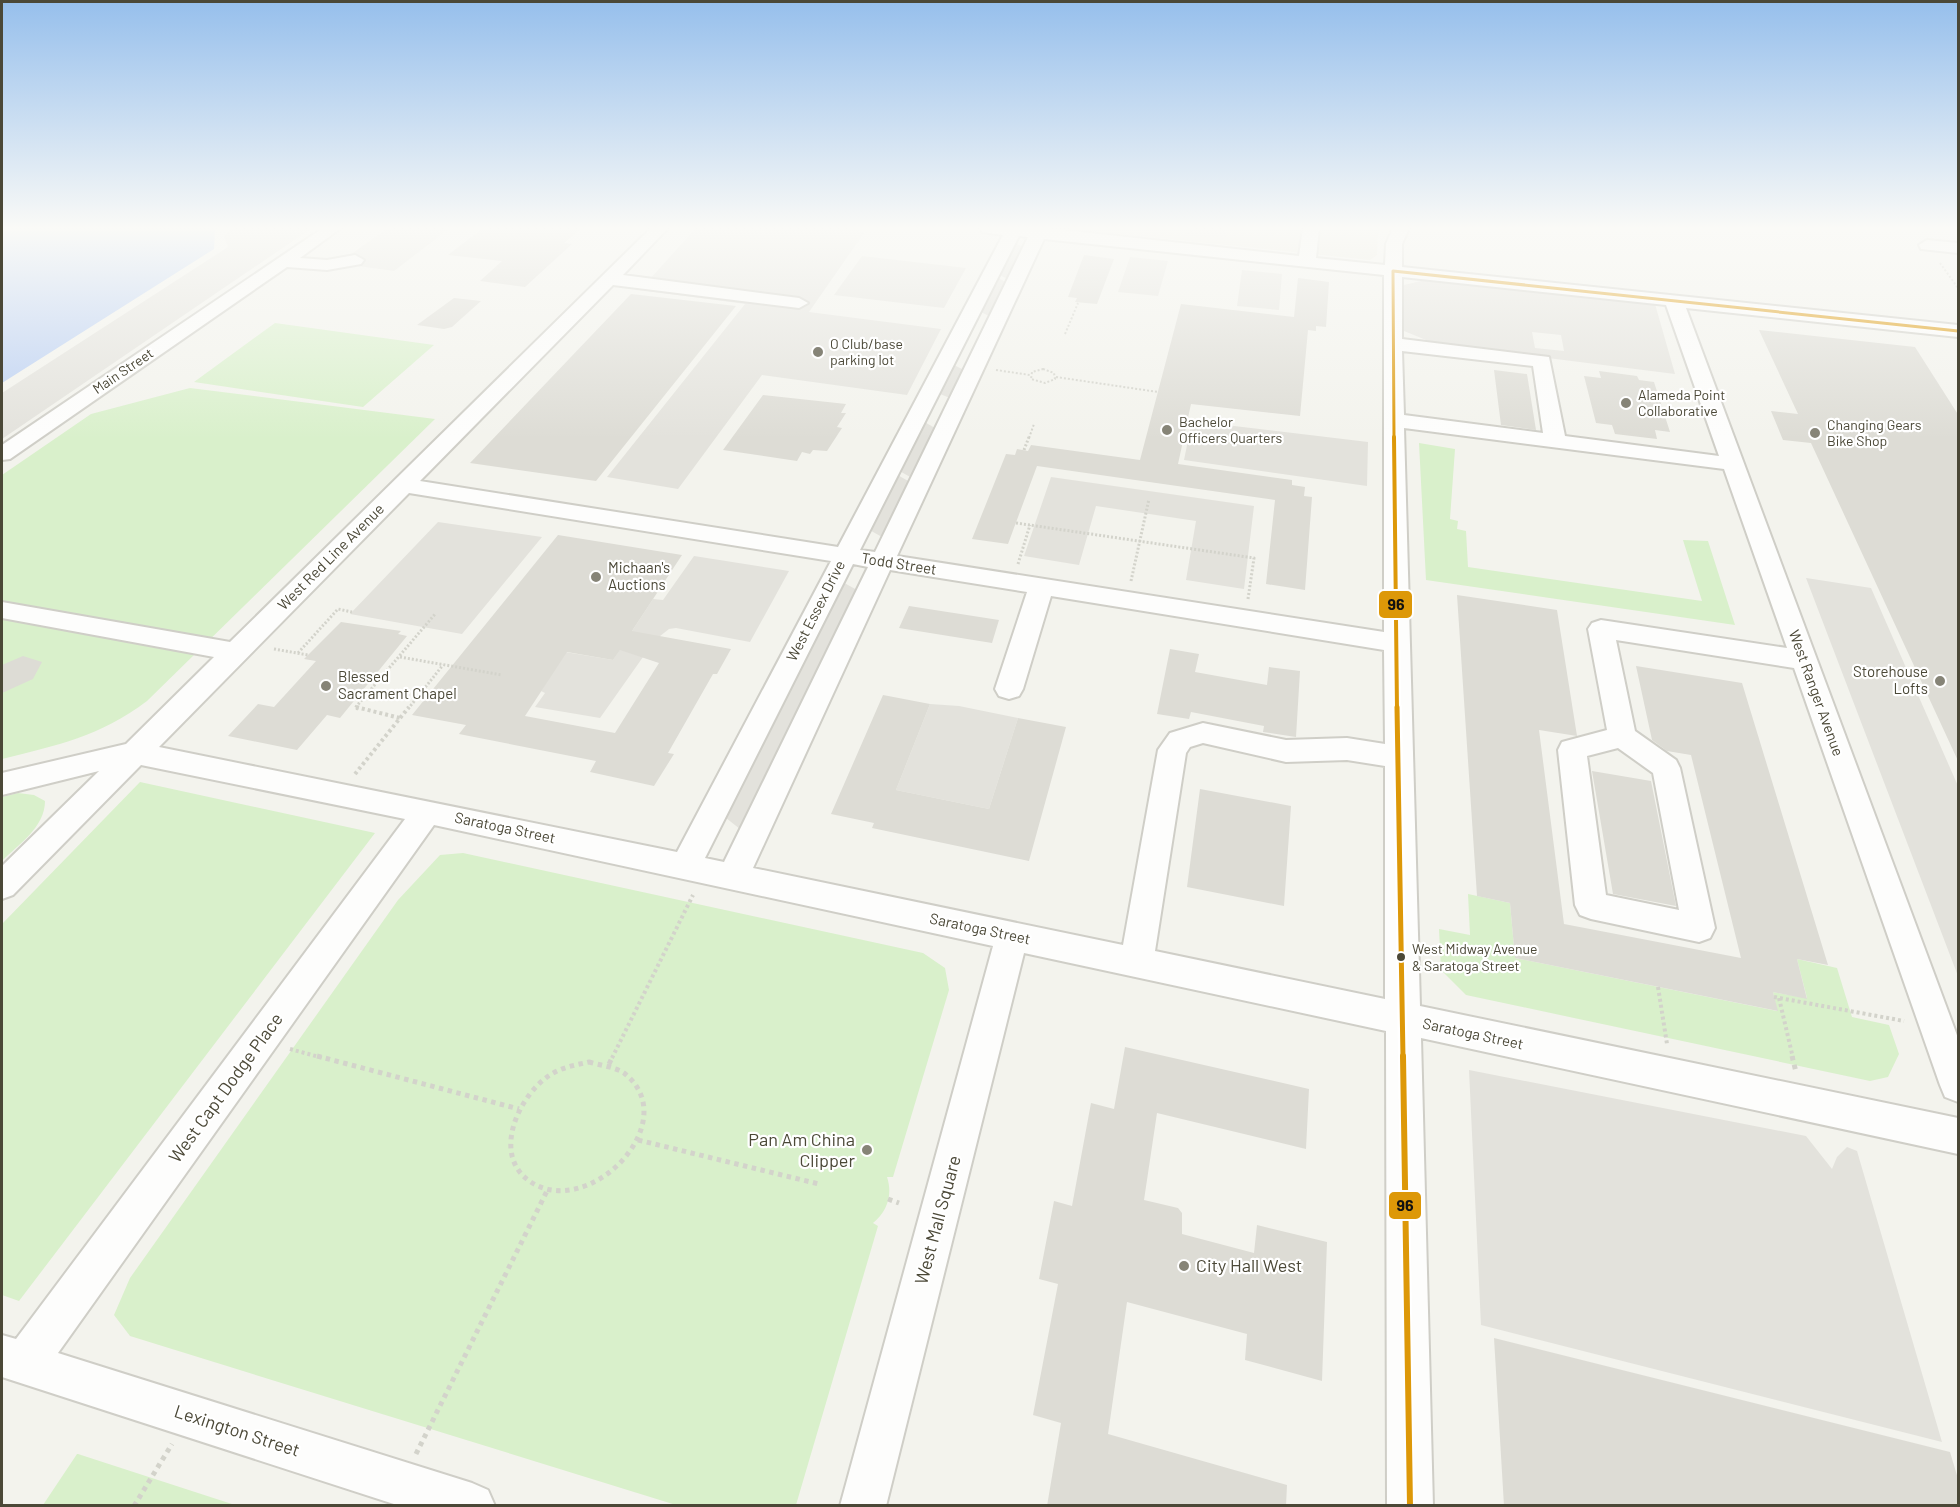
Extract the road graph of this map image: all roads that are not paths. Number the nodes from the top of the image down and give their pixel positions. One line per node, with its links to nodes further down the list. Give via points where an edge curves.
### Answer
1 (229, 298): 19 (street, Main Street)
2 (590, 298): 21 (street, West Red Line Avenue)
3 (762, 298): 9 (street)
4 (980, 298): 10 (street, West Essex Drive)
5 (1002, 298): 11 (street)
6 (1393, 298): 13 (street)
7 (1649, 298): 8 (street)
8 (1674, 301): 12 (street); 20 (street, West Ranger Avenue)
9 (799, 303)
10 (964, 323): 11 (street); 15 (street, West Essex Drive)
11 (993, 327): 16 (street)
12 (1951, 330): 14 (street)
13 (1393, 344): 17 (street); 18 (street, via 1542,362)
14 (1958, 352)
15 (919, 409): 16 (street); 22 (street, West Essex Drive)
16 (952, 414): 23 (street)
17 (1394, 420): 18 (street); 26 (street)
18 (1555, 441): 20 (street)
19 (2, 454)
20 (1733, 464): 28 (street, West Ranger Avenue)
21 (402, 485): 22 (street, Todd Street); 27 (street, West Red Line Avenue)
22 (844, 555): 23 (street, Todd Street); 36 (street, West Essex Drive)
23 (882, 561): 24 (street, Todd Street); 35 (street)
24 (1041, 587): 26 (street, Todd Street); 29 (street)
25 (2, 610): 27 (street)
26 (1396, 643): 32 (street)
27 (236, 651): 31 (street, West Red Line Avenue)
28 (1804, 660): 30 (street, via 1601,629); 41 (street, West Ranger Avenue)
29 (1009, 689)
30 (1622, 736): 30 (street, via 1572,750 1591,905 1698,928 1666,768)
31 (134, 753): 33 (street, Saratoga Street); 34 (street, Saratoga Street); 37 (street, West Red Line Avenue)
32 (1397, 757): 39 (street, via 1347,749 1286,751 1203,733 1180,740 1173,750); 40 (street)
33 (2, 784)
34 (427, 812): 36 (street, Saratoga Street); 43 (street, West Capt Dodge Place)
35 (733, 876): 36 (street, Saratoga Street); 38 (street, Saratoga Street)
36 (689, 881)
37 (2, 886)
38 (1012, 935): 39 (street, Saratoga Street); 45 (street, West Mall Square)
39 (1137, 962): 40 (street, Saratoga Street)
40 (1401, 1019): 42 (street, Saratoga Street); 46 (street)
41 (1959, 1085)
42 (1959, 1136)
43 (13, 1360): 44 (street, Lexington Street)
44 (472, 1506)
45 (863, 1506)
46 (1410, 1506)

